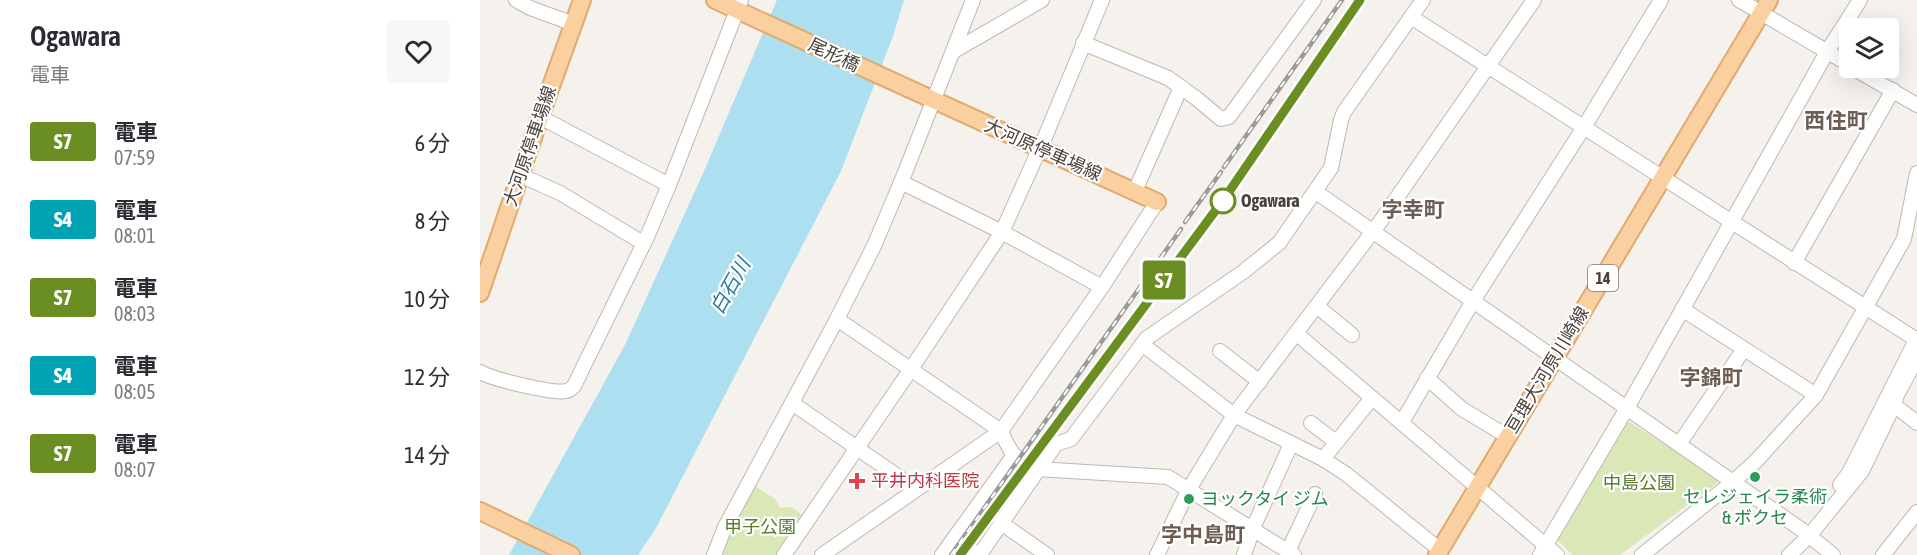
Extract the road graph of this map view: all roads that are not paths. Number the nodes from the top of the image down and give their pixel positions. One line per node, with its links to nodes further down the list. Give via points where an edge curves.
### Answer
1 (516, 0): 16 (street)
2 (582, 0): 16 (main road, 大河原停車場線)
3 (715, 0): 14 (main road)
4 (974, 0): 18 (street)
5 (1042, 0): 18 (street)
6 (1102, 0): 17 (street)
7 (1423, 0): 15 (street)
8 (1534, 0): 21 (street)
9 (1661, 0): 28 (street)
10 (1739, 0): 13 (street)
11 (1860, 0): 19 (street)
12 (1307, 3): 23 (street, via 1230,117 1221,119)
13 (1766, 6): 19 (street); 32 (main road, 亘理大河原川崎線 / 14)
14 (739, 7): 25 (main road, 尾形橋); 34 (street)
15 (1411, 17): 21 (street); 36 (street, via 1344,112 1331,168)
16 (574, 24): 27 (main road, 大河原停車場線)
17 (1083, 43): 23 (street); 29 (street)
18 (954, 51): 25 (street)
19 (1827, 52): 20 (street); 38 (street)
20 (1839, 59)
21 (1488, 66): 28 (street); 39 (street)
22 (1872, 78): 24 (street)
23 (1181, 87): 35 (street)
24 (1893, 90): 26 (street); 42 (street)
25 (931, 100): 29 (main road, 大河原停車場線); 33 (street)
26 (1917, 105)
27 (540, 117): 31 (main road, 大河原停車場線); 34 (street)
28 (1584, 127): 32 (street); 46 (street)
29 (1040, 149): 35 (main road, 大河原停車場線); 40 (street)
30 (1917, 173): 48 (street, via 1907,232)
31 (520, 175): 41 (street, via 560,193); 43 (main road, 大河原停車場線)
32 (1663, 178): 38 (street); 58 (main road, 亘理大河原川崎線 / 14)
33 (901, 182): 40 (street); 50 (street)
34 (669, 185): 41 (street)
35 (1134, 191): 37 (main road, 大河原停車場線)
36 (1316, 192): 39 (street); 54 (street, via 1279,243)
37 (1157, 202): 44 (street)
38 (1731, 222): 42 (street); 49 (street)
39 (1374, 231): 46 (street); 47 (street)
40 (1002, 232): 44 (street); 59 (street)
41 (644, 243): 60 (street, via 574,386 566,391 540,389)
42 (1794, 263): 48 (street)
43 (483, 274): 45 (main road, 大河原停車場線)
44 (1102, 287): 72 (street)
45 (480, 293)
46 (1473, 301): 58 (street); 61 (street)
47 (1318, 307): 51 (street); 52 (street)
48 (1866, 308): 53 (street); 63 (street)
49 (1683, 309): 55 (street); 67 (street)
50 (837, 319): 59 (street); 65 (street)
51 (1297, 334): 62 (street); 64 (street)
52 (1352, 335)
53 (1917, 340): 90 (street, via 1849,473)
54 (1142, 344): 68 (street); 80 (street, via 1071,439 1056,444)
55 (1744, 349): 63 (street); 76 (street)
56 (1220, 351): 62 (street)
57 (1917, 358): 66 (street)
58 (1555, 359): 67 (street); 73 (main road, 亘理大河原川崎線 / 14)
59 (911, 369): 72 (street); 77 (street)
60 (480, 372)
61 (1427, 378): 69 (street); 73 (street, via 1462,409)
62 (1260, 382): 68 (street)
63 (1816, 395): 81 (street)
64 (1372, 398): 69 (street); 74 (street)
65 (792, 403): 77 (street); 95 (street)
66 (1894, 405): 71 (street); 90 (street, via 1862,471)
67 (1627, 408): 76 (street); 91 (street)
68 (1234, 415): 75 (street); 84 (street)
69 (1402, 422): 82 (street)
70 (1311, 423): 74 (street)
71 (1917, 423)
72 (1001, 430): 78 (street); 83 (street)
73 (1507, 436): 82 (main road, 亘理大河原川崎線 / 14)
74 (1336, 442): 79 (street)
75 (1291, 444): 79 (street); 89 (street)
76 (1679, 444): 81 (street)
77 (857, 448): 83 (street); 96 (street)
78 (1014, 455): 80 (street); 98 (street)
79 (1323, 459): 93 (street)
80 (1037, 469): 84 (street, via 1168,477); 88 (street)
81 (1733, 482): 90 (street); 103 (street)
82 (1478, 487): 91 (street); 93 (main road, 亘理大河原川崎線 / 14)
83 (916, 489): 97 (street)
84 (1189, 489): 89 (street); 101 (street)
85 (1315, 494): 92 (street)
86 (480, 512): 94 (main road)
87 (1917, 512): 106 (street)
88 (1001, 523): 99 (street, via 983,550); 100 (street)
89 (1253, 528): 92 (street); 102 (street)
90 (1805, 533): 104 (street); 105 (street)
91 (1548, 552)
92 (1291, 553)
93 (1438, 553)
94 (571, 555)
95 (714, 555)
96 (784, 555)
97 (822, 555)
98 (942, 555)
99 (972, 555)
100 (1047, 555)
101 (1157, 555)
102 (1244, 555)
103 (1642, 555)
104 (1789, 555)
105 (1833, 555)
106 (1883, 555)

